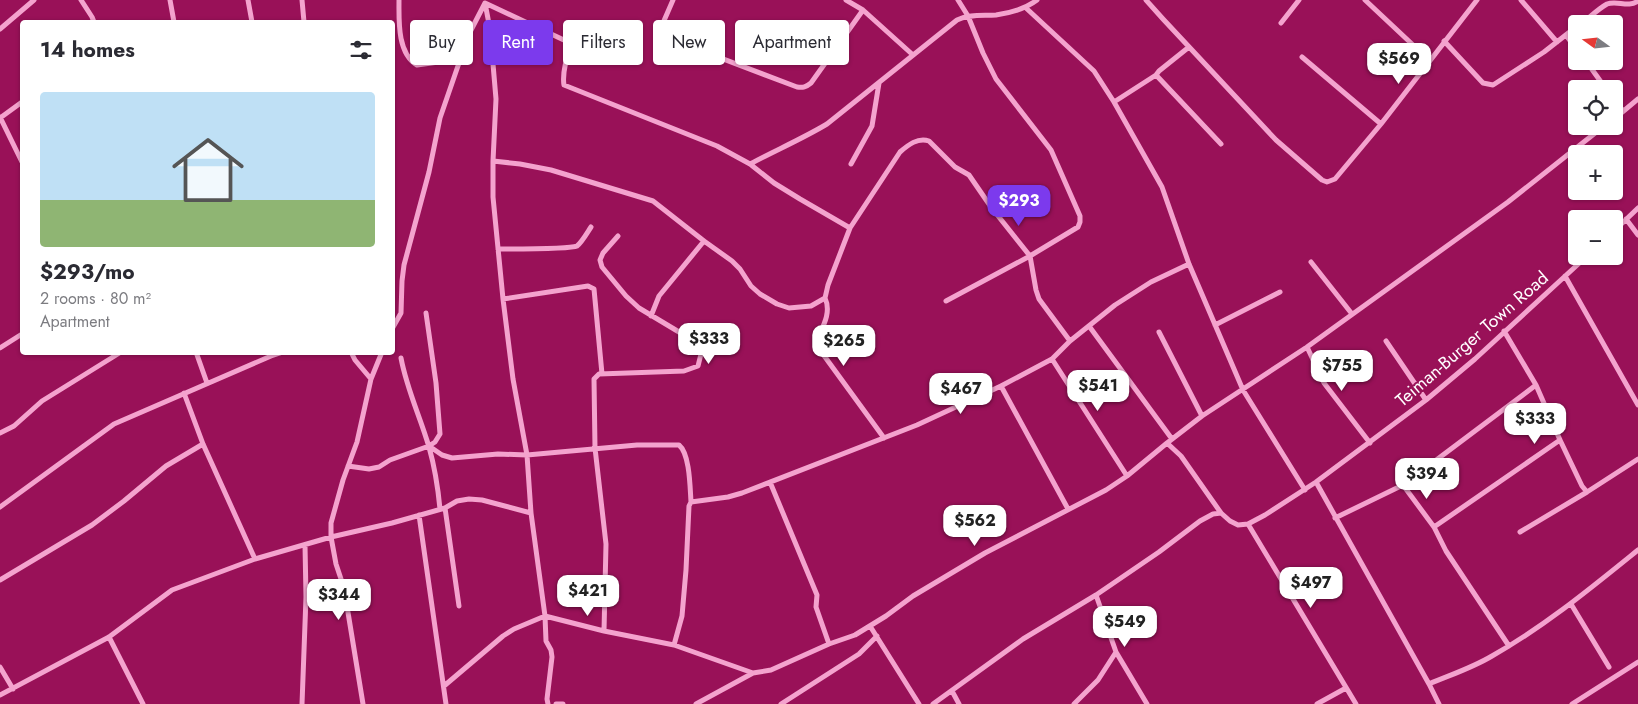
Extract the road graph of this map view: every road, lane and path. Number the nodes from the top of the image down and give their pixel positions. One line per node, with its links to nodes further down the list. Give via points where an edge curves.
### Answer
1 (34, 0): 28 (street)
2 (81, 0): 22 (street)
3 (170, 0): 23 (street)
4 (248, 0): 24 (street)
5 (302, 0): 25 (street)
6 (399, 0): 36 (street, via 399,33)
7 (673, 0): 19 (street, via 663,23 662,32 668,38 802,88 811,83)
8 (846, 0): 19 (street)
9 (958, 0): 21 (street)
10 (1036, 0): 18 (street)
11 (1146, 0): 33 (street)
12 (1299, 0): 26 (street)
13 (1365, 0): 37 (street)
14 (1476, 0): 31 (street)
15 (1521, 0): 32 (street)
16 (486, 1): 27 (street); 50 (street, via 496,99); 51 (street, via 566,41 564,85 717,146)
17 (1638, 1): 20 (street, via 1634,4 1607,4)
18 (1026, 8): 21 (street, via 997,15); 42 (street, via 1094,71)
19 (863, 10): 34 (street)
20 (1593, 15)
21 (968, 16): 34 (street, via 957,20); 62 (street, via 996,79 1051,150 1080,216 1078,227)
22 (93, 20)
23 (174, 20)
24 (252, 20)
25 (304, 20)
26 (1281, 23)
27 (473, 26)
28 (0, 29)
29 (1566, 35): 30 (street); 32 (street)
30 (1568, 38)
31 (1444, 41): 32 (street, via 1483,84 1493,85); 37 (street)
32 (1557, 42)
33 (1189, 47): 39 (street); 46 (street, via 1276,140 1327,182 1335,179)
34 (913, 55): 40 (street)
35 (1302, 57): 46 (street)
36 (410, 59)
37 (1429, 60): 46 (street)
38 (458, 65): 74 (street, via 440,118 430,172 404,265 401,313)
39 (1156, 75): 42 (street); 48 (street)
40 (879, 83): 51 (street, via 827,124); 52 (street, via 872,126)
41 (1638, 100): 44 (street)
42 (1114, 102): 64 (street, via 1162,187)
43 (20, 103): 45 (street)
44 (1623, 111)
45 (0, 118): 49 (street)
46 (1382, 124)
47 (1593, 135): 72 (street, via 1508,202)
48 (1221, 144)
49 (20, 158)
50 (493, 161): 60 (street, via 551,170 653,201); 61 (street)
51 (750, 164): 57 (street, via 774,183)
52 (851, 164)
53 (1638, 208): 54 (street)
54 (1626, 219): 55 (street); 58 (street)
55 (1623, 222)
56 (591, 227): 61 (street, via 577,246 568,249)
57 (850, 228): 62 (street, via 900,152 908,144 925,140 955,168 969,175); 68 (street)
58 (1638, 235)
59 (618, 236): 73 (street, via 602,253 602,267 626,296)
60 (704, 241): 68 (street, via 732,261 750,286 777,304 789,308 812,306); 73 (street, via 659,296)
61 (498, 249): 69 (street)
62 (1030, 256): 70 (street); 80 (street, via 1039,299)
63 (1311, 262): 72 (street)
64 (1189, 264): 75 (street); 76 (street, via 1151,282)
65 (1577, 265): 66 (street, Teiman-Burger Town Road)
66 (1565, 276): 77 (street, Teiman-Burger Town Road); 99 (street)
67 (1280, 292): 75 (street)
68 (825, 298): 102 (street, via 827,317 817,346)
69 (503, 300): 91 (street, via 588,286 594,289); 109 (street)
70 (946, 301)
71 (426, 313): 107 (street, via 440,424 440,434)
72 (1352, 314): 82 (street)
73 (650, 316): 91 (street, via 694,341 702,350 698,366 684,371)
74 (395, 324)
75 (1215, 325): 96 (street)
76 (1089, 326): 80 (street); 104 (street)
77 (1504, 331): 94 (street); 98 (street, Teiman-Burger Town Road)
78 (1159, 332): 100 (street)
79 (20, 335): 83 (street)
80 (1070, 341): 90 (street)
81 (1386, 341): 98 (street)
82 (1307, 346): 96 (street); 105 (street, via 1324,383)
83 (0, 348)
84 (116, 355): 101 (street, via 42,401 19,422)
85 (197, 355): 93 (street)
86 (268, 355): 93 (street)
87 (352, 355): 92 (street)
88 (381, 355): 92 (street)
89 (401, 358): 107 (street)
90 (1052, 359): 95 (street); 112 (street)
91 (602, 374): 108 (street, via 594,379)
92 (371, 379): 111 (street, via 357,442)
93 (207, 384): 97 (street)
94 (1536, 385): 103 (street); 115 (street)
95 (1001, 386): 102 (street); 121 (street)
96 (1243, 390): 100 (street); 116 (street)
97 (184, 393): 106 (street); 119 (street, via 114,424)
98 (1426, 400): 105 (street, Teiman-Burger Town Road)
99 (1638, 405)
100 (1202, 416): 104 (street)
101 (0, 433)
102 (884, 438): 113 (street)
103 (1560, 440): 117 (street); 127 (street)
104 (1170, 441): 112 (street); 123 (street)
105 (1370, 443): 114 (street, Teiman-Burger Town Road)
106 (203, 444): 132 (street); 133 (street, via 166,466 92,525)
107 (429, 446): 109 (street, via 452,458); 111 (street, via 374,468); 120 (street)
108 (596, 448): 109 (street); 118 (street, via 680,445 686,457); 139 (street, via 606,544)
109 (527, 455): 122 (street)
110 (1638, 459): 117 (street)
111 (348, 466): 129 (street, via 333,511)
112 (1127, 476): 121 (street)
113 (770, 482): 118 (street, via 728,497); 142 (street, via 817,595 816,607)
114 (1316, 482): 116 (street, Teiman-Burger Town Road); 125 (street)
115 (1403, 485): 125 (street); 127 (street)
116 (1305, 490): 126 (street, Teiman-Burger Town Road)
117 (1587, 492): 128 (street)
118 (691, 502): 143 (street, via 688,506 682,616)
119 (0, 508)
120 (443, 508): 122 (street, via 457,501 476,499); 124 (street); 136 (street)
121 (1068, 510): 138 (street, via 985,553)
122 (531, 513): 137 (street)
123 (1221, 513): 126 (street, via 1238,525); 134 (street, via 1200,521)
124 (419, 515): 129 (street); 151 (street)
125 (1335, 518): 150 (street)
126 (1248, 524): 152 (street)
127 (1434, 527): 144 (street, via 1446,551)
128 (1520, 532)
129 (331, 536): 130 (street); 158 (street, via 344,588)
130 (305, 545): 132 (street); 157 (street)
131 (1638, 550): 135 (street)
132 (256, 559): 141 (street, via 172,590)
133 (0, 580)
134 (1096, 595): 145 (street); 154 (street, via 1023,639)
135 (1571, 604): 144 (street); 148 (street)
136 (459, 606)
137 (545, 616): 139 (street); 151 (street, via 503,636); 160 (street, via 546,641 552,658)
138 (870, 626): 140 (street); 142 (street)
139 (604, 631): 143 (street)
140 (877, 636): 164 (street, via 859,654); 165 (street)
141 (109, 637): 153 (street); 156 (street)
142 (829, 644): 149 (street, via 771,670)
143 (674, 645): 149 (street)
144 (1509, 646): 150 (street, via 1470,668)
145 (1116, 652): 168 (street, via 1098,680); 169 (street)
146 (1638, 662): 173 (street)
147 (0, 666): 153 (street)
148 (1609, 667)
149 (753, 673): 163 (street)
150 (1429, 684): 172 (street)
151 (444, 686): 159 (street)
152 (1346, 688): 170 (street); 171 (street)
153 (13, 689): 155 (street)
154 (952, 691): 166 (street); 167 (street)
155 (0, 695)
156 (143, 704)
157 (302, 704)
158 (363, 704)
159 (446, 704)
160 (548, 704)
161 (556, 704): 162 (street)
162 (563, 704)
163 (696, 704)
164 (782, 704)
165 (919, 704)
166 (933, 704)
167 (959, 704)
168 (1074, 704)
169 (1146, 704)
170 (1317, 704)
171 (1356, 704)
172 (1439, 704)
173 (1572, 704)

